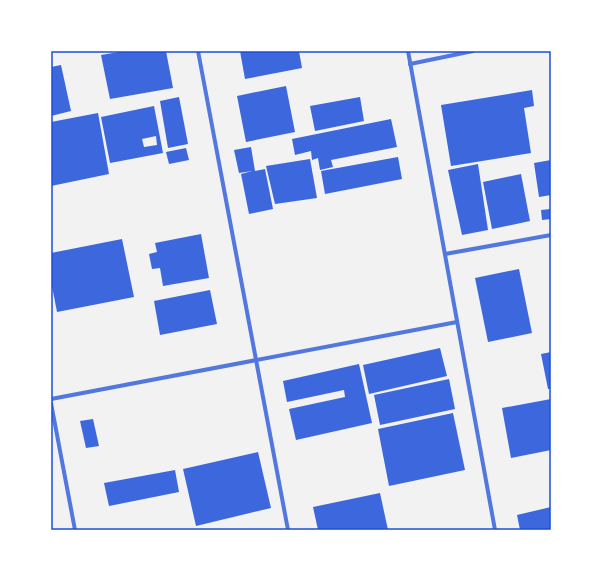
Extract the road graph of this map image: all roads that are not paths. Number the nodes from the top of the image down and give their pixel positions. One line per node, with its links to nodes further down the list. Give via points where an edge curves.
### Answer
1 (198, 51): 8 (street)
2 (408, 51): 4 (street)
3 (473, 51): 4 (street)
4 (410, 64): 6 (street)
5 (551, 235): 6 (street)
6 (445, 254): 7 (street)
7 (458, 322): 8 (street); 13 (street)
8 (256, 360): 9 (street); 12 (street)
9 (51, 399)
10 (51, 403): 11 (street)
11 (75, 530)
12 (288, 530)
13 (495, 530)

